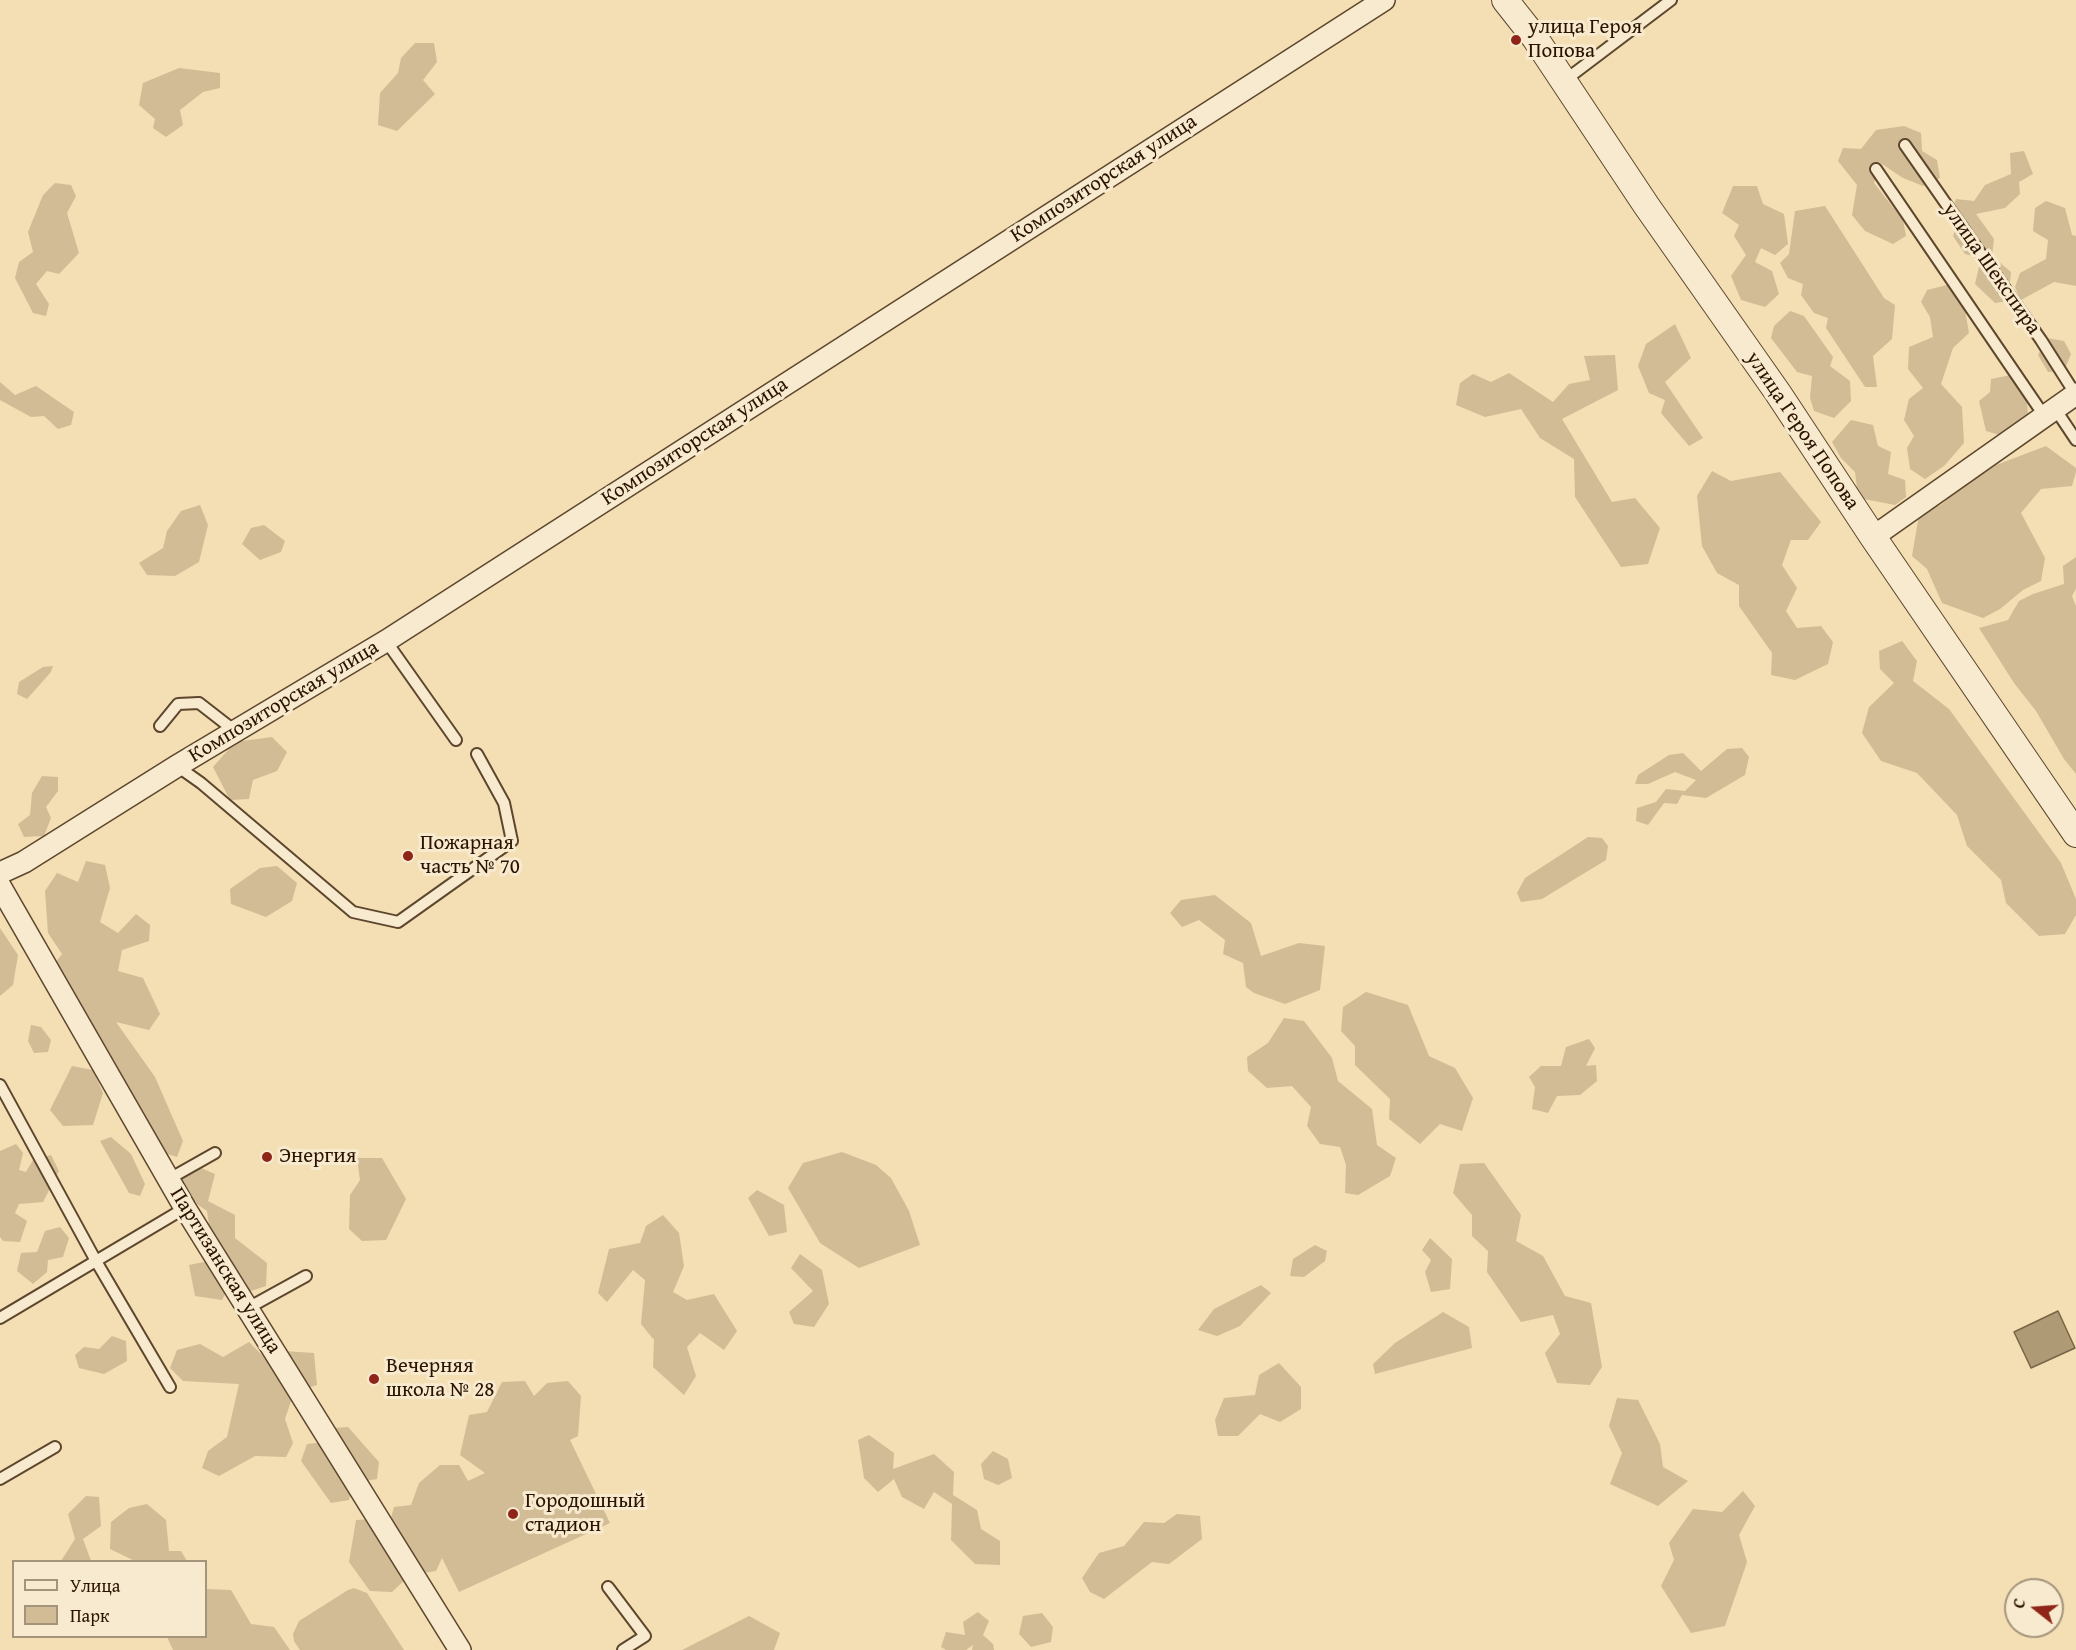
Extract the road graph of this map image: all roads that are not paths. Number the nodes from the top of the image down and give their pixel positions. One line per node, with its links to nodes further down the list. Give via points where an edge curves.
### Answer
1 (1384, 0): 11 (street, Композиторская улица)
2 (1505, 0): 4 (street, улица Героя Попова)
3 (1671, 0): 4 (lane)
4 (1564, 81): 10 (street, улица Героя Попова)
5 (1905, 145): 7 (lane, улица Шекспира)
6 (1876, 169): 8 (lane)
7 (2076, 394): 8 (street, улица Шекспира)
8 (2050, 413): 9 (lane); 10 (street, улица Шекспира)
9 (2076, 440)
10 (1873, 537): 17 (street, улица Героя Попова)
11 (386, 640): 13 (street, Композиторская улица); 14 (lane)
12 (160, 726): 13 (lane, via 178,704 199,703)
13 (235, 731): 16 (street, Композиторская улица)
14 (456, 740)
15 (477, 754): 16 (lane, via 504,803 512,841 398,922 353,912)
16 (177, 766): 18 (street, Композиторская улица, via 24,862)
17 (2076, 834)
18 (0, 873)
19 (0, 886): 22 (street, Партизанская улица)
20 (0, 1085): 24 (lane)
21 (215, 1153): 22 (lane)
22 (169, 1179): 23 (street, Партизанская улица)
23 (185, 1208): 24 (lane); 26 (street, Партизанская улица)
24 (96, 1261): 27 (lane); 28 (lane)
25 (306, 1276): 26 (lane)
26 (248, 1308): 32 (street, Партизанская улица)
27 (0, 1318)
28 (170, 1387)
29 (55, 1447): 30 (lane)
30 (2, 1474)
31 (608, 1587): 33 (lane, via 645,1636)
32 (460, 1650)
33 (624, 1650)

